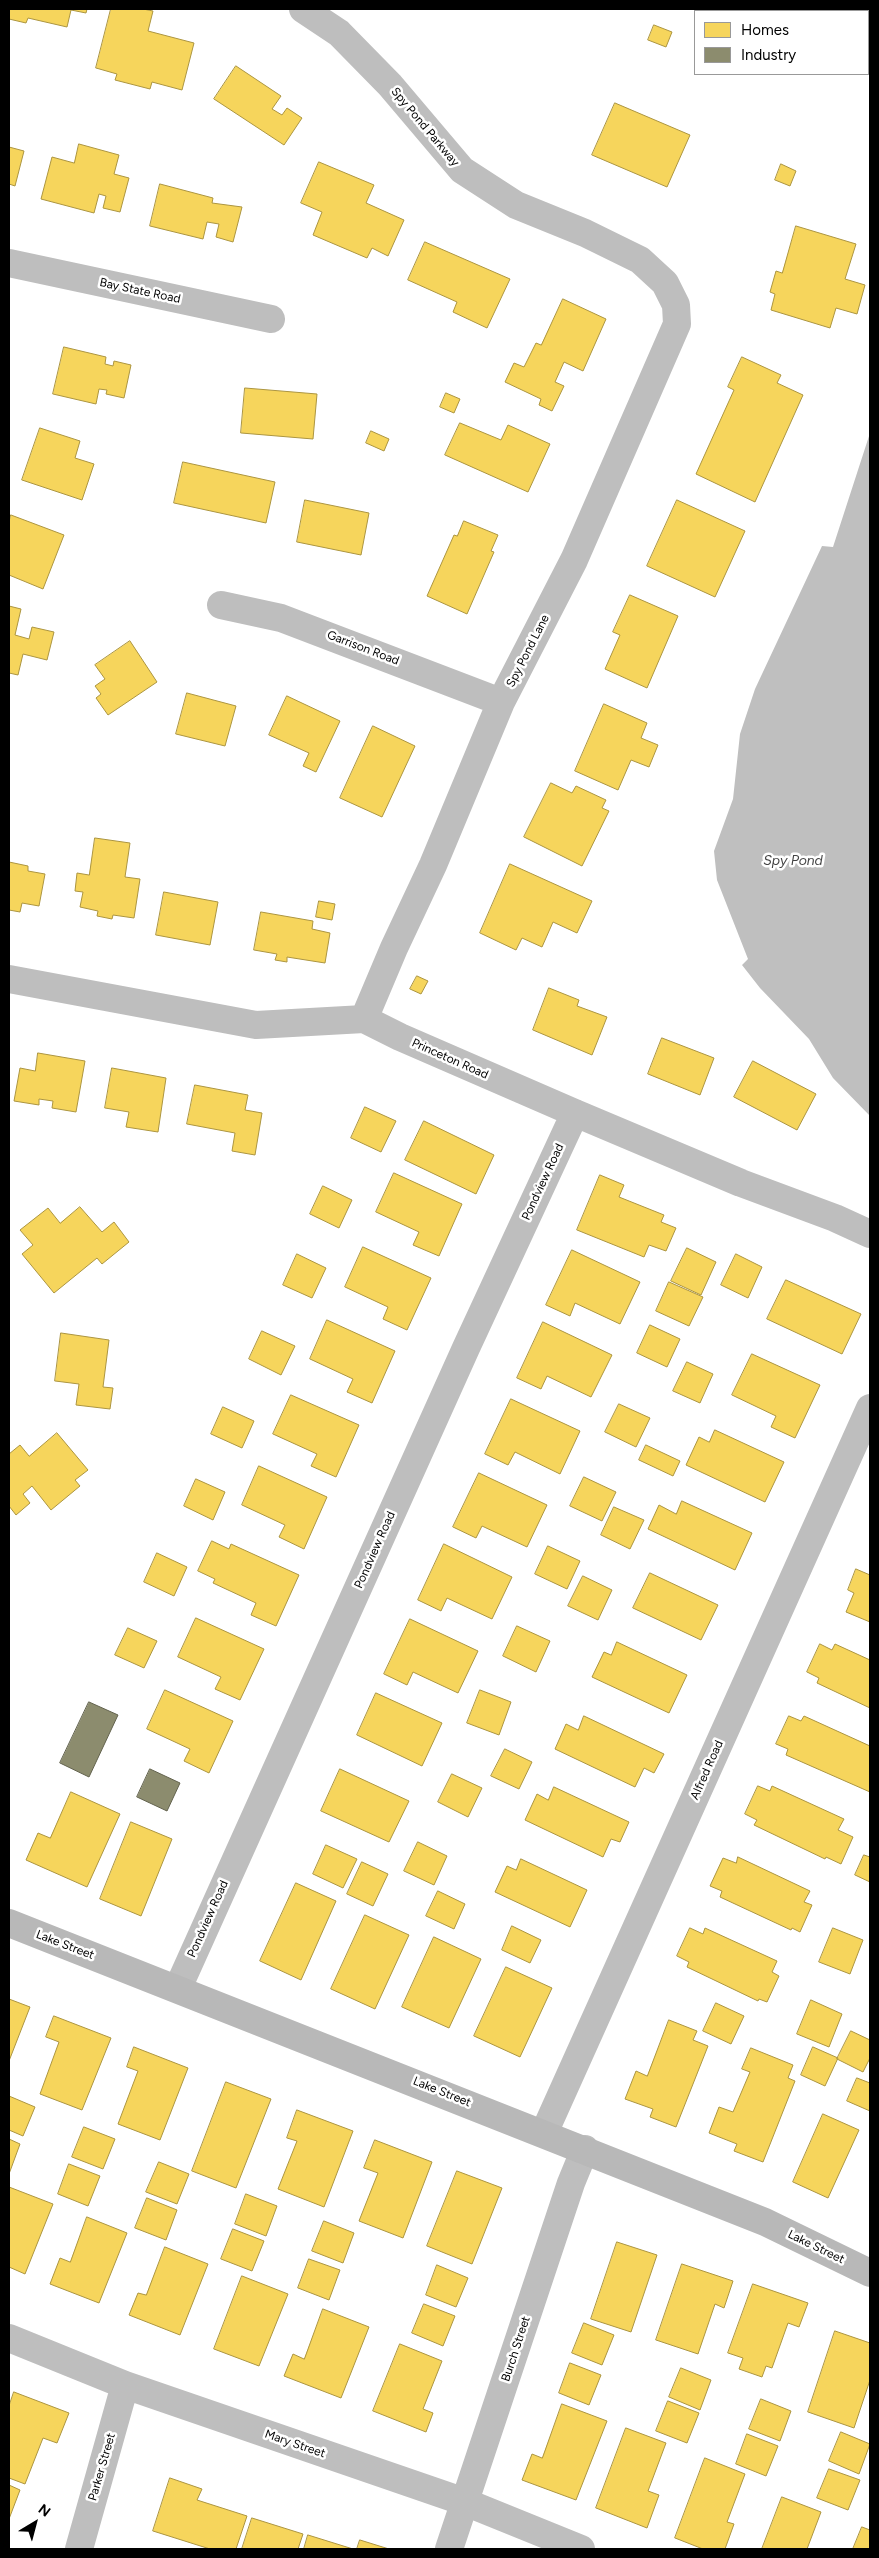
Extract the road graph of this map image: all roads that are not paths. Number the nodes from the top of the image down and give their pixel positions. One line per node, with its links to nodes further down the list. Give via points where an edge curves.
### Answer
1 (303, 9): 3 (street, Spy Pond Parkway, via 339,33 390,85 462,170 516,205 585,232 640,260)
2 (9, 263): 4 (street, Bay State Road)
3 (665, 283): 6 (street, Spy Pond Lane, via 676,305 677,324 574,560)
4 (272, 319)
5 (221, 605): 6 (street, Garrison Road, via 281,618)
6 (501, 702): 8 (street, Spy Pond Lane)
7 (9, 979): 8 (street, Princeton Road, via 256,1025)
8 (364, 1019): 9 (street, Princeton Road)
9 (575, 1113): 10 (street, Princeton Road); 13 (street, Pondview Road)
10 (870, 1234)
11 (870, 1408): 14 (street, Alfred Road)
12 (9, 1923): 13 (main road, Lake Street)
13 (178, 1988): 14 (main road, Lake Street)
14 (544, 2132): 15 (main road, Lake Street)
15 (585, 2149): 16 (main road, Lake Street, via 765,2222); 19 (street, Burch Street)
16 (870, 2274)
17 (9, 2338): 18 (street, Mary Street)
18 (125, 2385): 19 (street, Mary Street); 20 (street, Parker Street)
19 (465, 2502): 21 (street, Burch Street); 22 (street, Mary Street)
20 (79, 2549)
21 (450, 2549)
22 (581, 2549)

